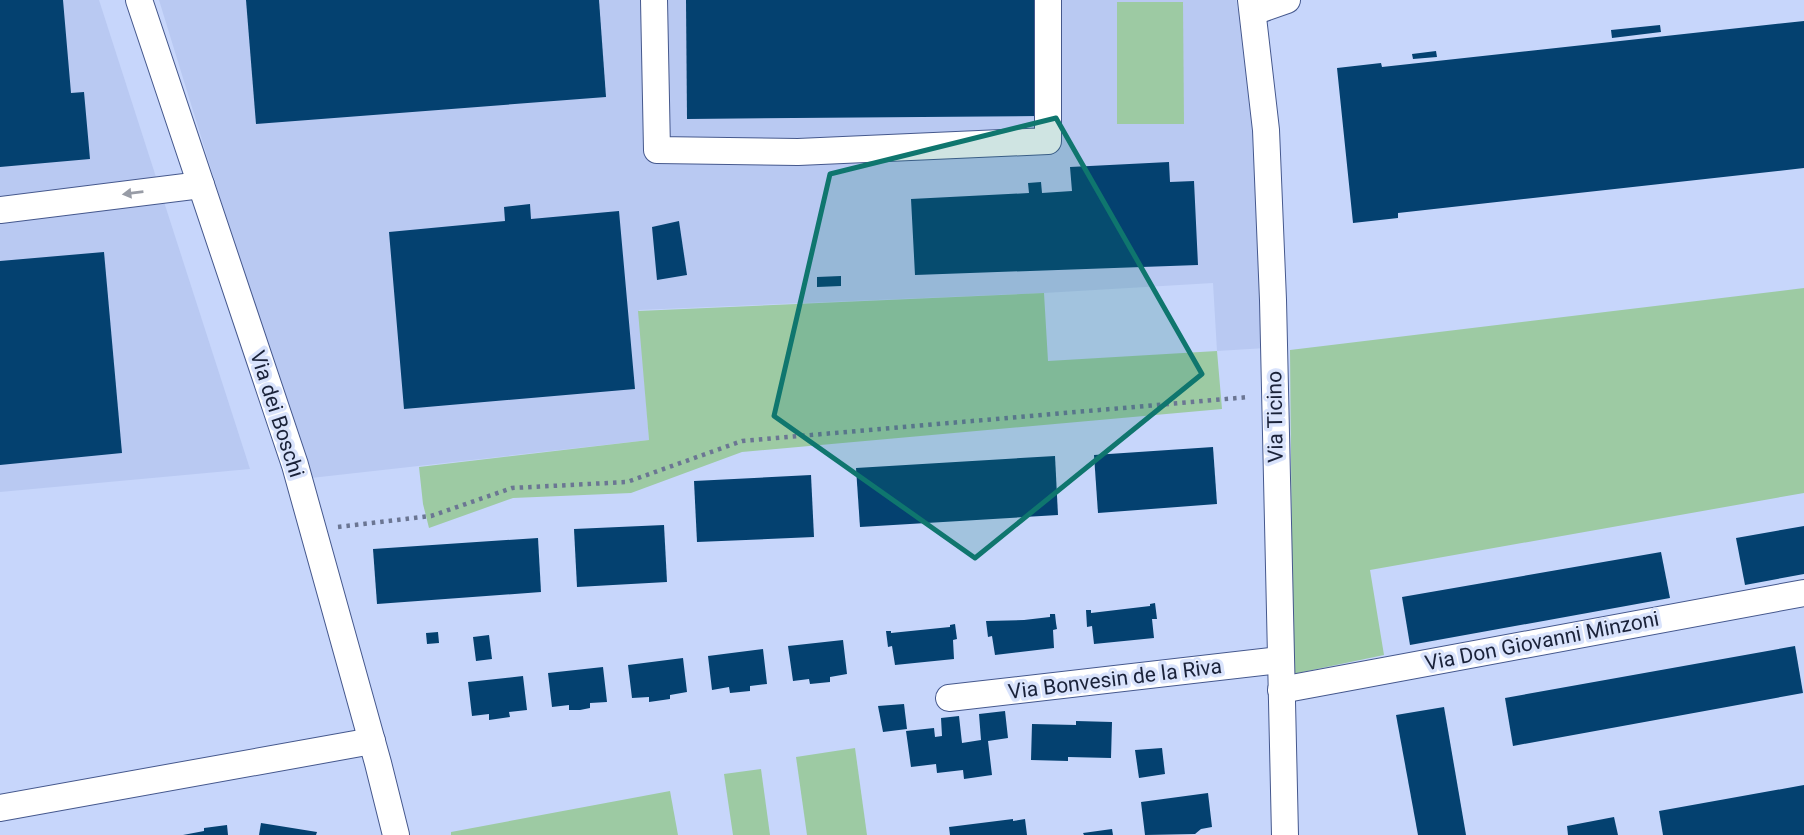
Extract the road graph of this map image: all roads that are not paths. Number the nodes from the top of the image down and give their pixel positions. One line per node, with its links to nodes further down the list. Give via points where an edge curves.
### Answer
1 (139, 0): 6 (street, Via dei Boschi)
2 (654, 0): 3 (street, via 657,150 798,152 1048,141)
3 (1048, 0)
4 (1287, 0): 5 (street)
5 (1252, 6): 9 (street, Via Ticino, via 1266,130)
6 (201, 185): 7 (street, one-way to 7); 12 (street, Via dei Boschi, via 295,465)
7 (0, 210)
8 (1804, 593): 10 (street, Via Don Giovanni Minzoni)
9 (1280, 660): 10 (street, Via Ticino); 11 (street, Via Bonvesin de la Riva)
10 (1281, 690): 15 (street, Via Ticino)
11 (949, 698)
12 (372, 741): 13 (street); 14 (street, Via dei Boschi)
13 (0, 808)
14 (396, 835)
15 (1285, 835)

